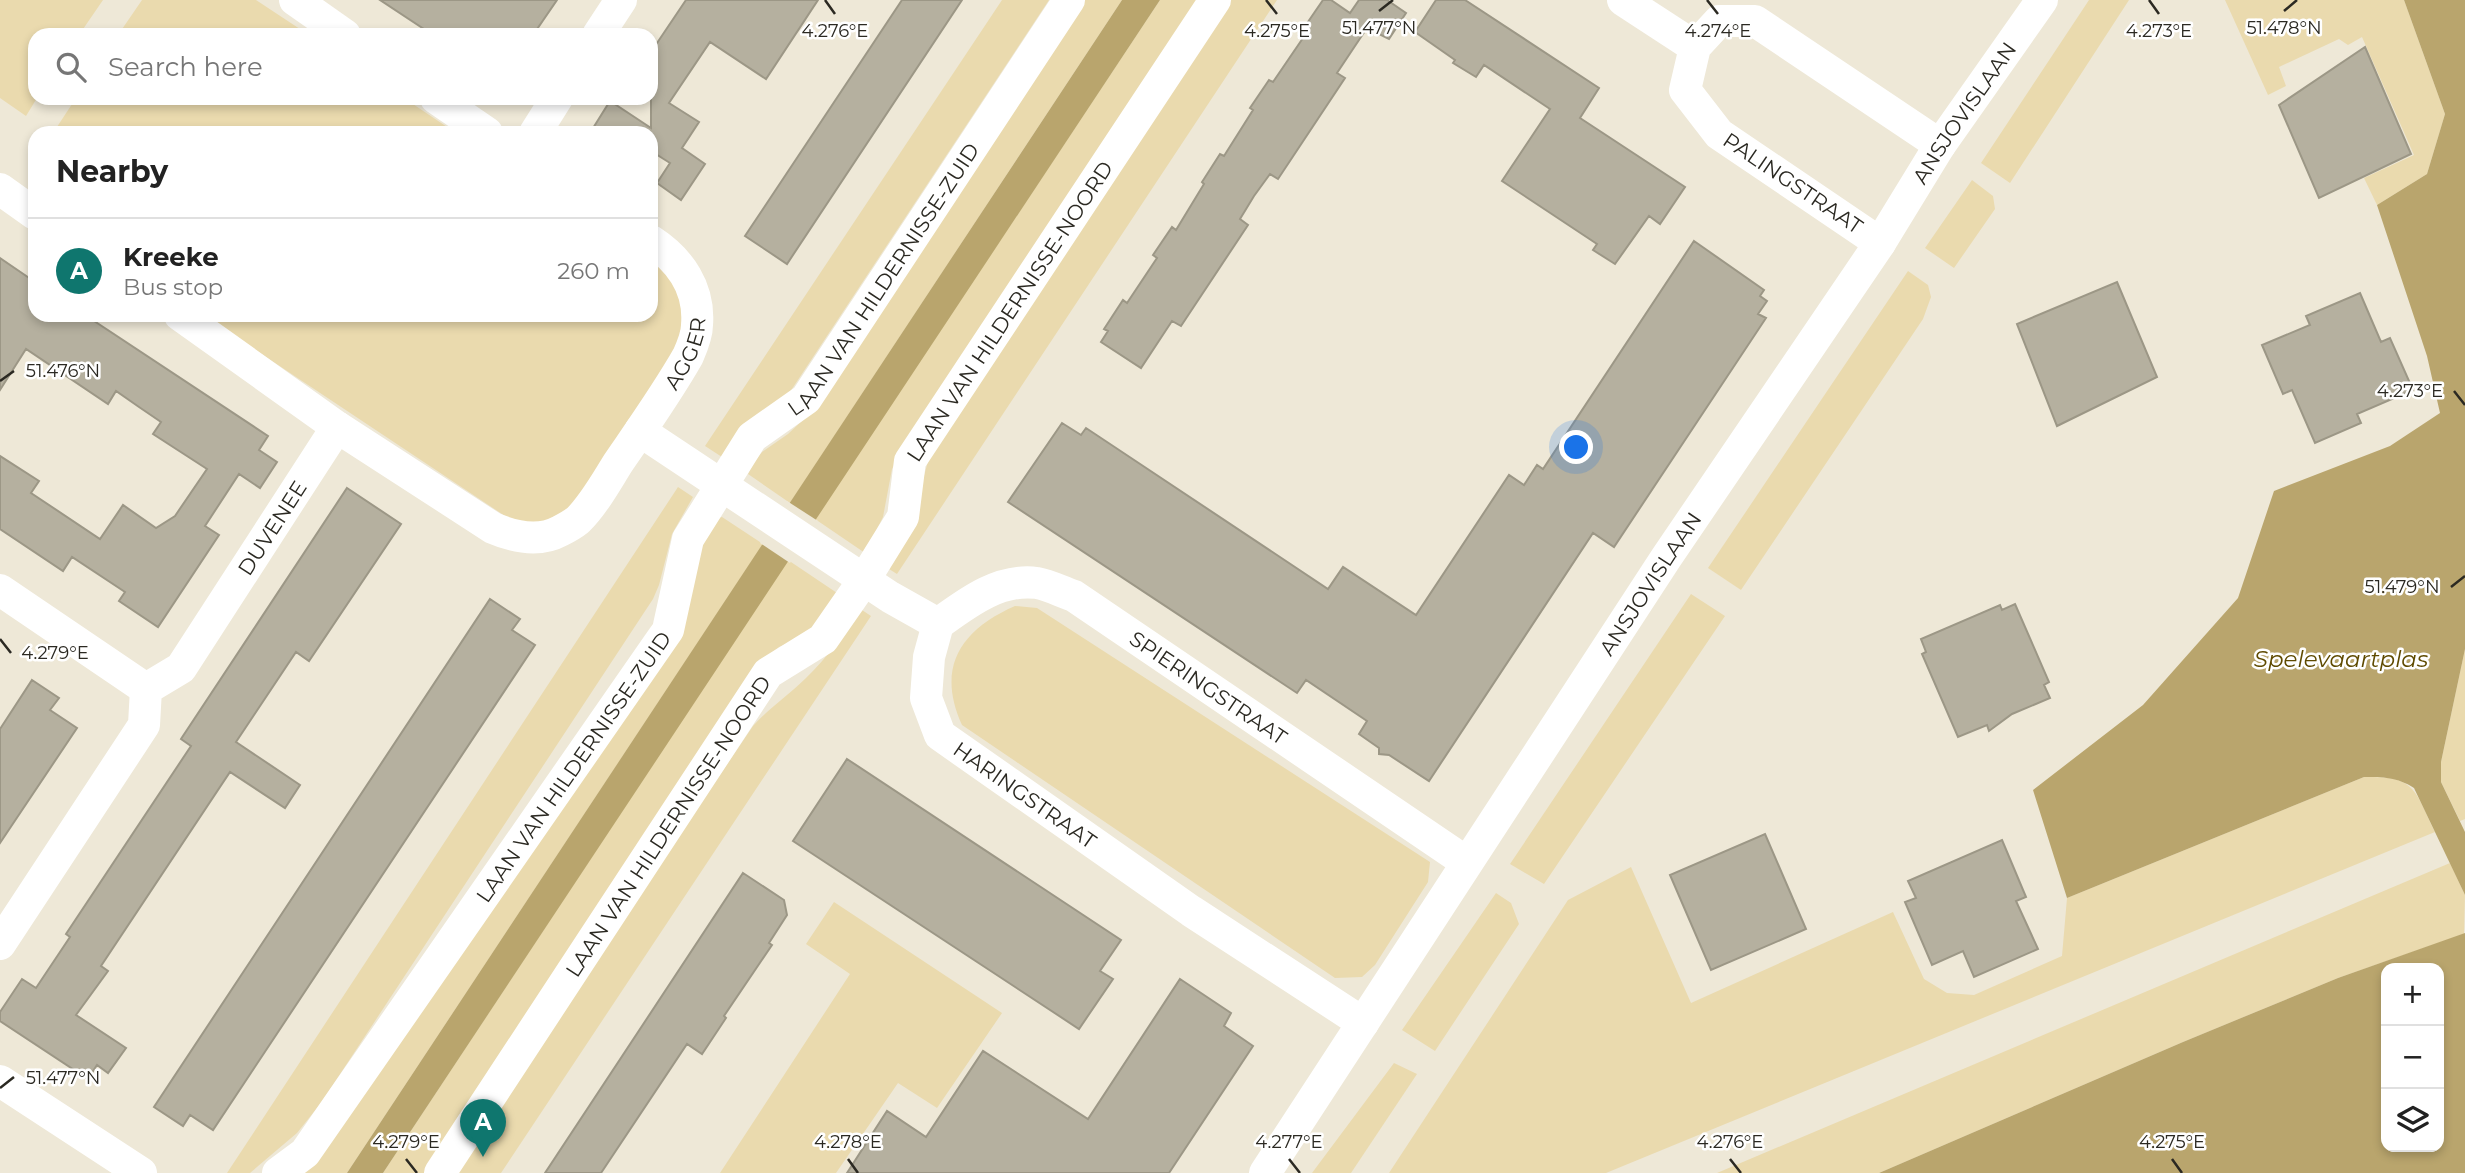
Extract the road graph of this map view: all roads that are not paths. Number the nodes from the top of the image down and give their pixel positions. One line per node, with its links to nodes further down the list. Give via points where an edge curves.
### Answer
1 (295, 0): 7 (street)
2 (621, 0): 8 (street)
3 (1069, 0): 22 (street, LAAN VAN HILDERNISSE-ZUID, via 806,399 752,437)
4 (1215, 0): 23 (street, LAAN VAN HILDERNISSE-NOORD, via 910,461 903,517)
5 (1623, 0): 9 (street)
6 (2042, 0): 14 (street, ANSJOVISLAAN)
7 (335, 28)
8 (603, 28)
9 (1695, 47): 14 (street, PALINGSTRAAT, via 1719,21 1755,21); 17 (street, PALINGSTRAAT, via 1685,90 1719,134)
10 (446, 105): 12 (street)
11 (553, 105): 13 (street)
12 (477, 126)
13 (540, 126)
14 (1940, 145): 17 (street, ANSJOVISLAAN)
15 (0, 189): 16 (street)
16 (28, 209)
17 (1880, 243): 27 (street, ANSJOVISLAAN)
18 (658, 246): 21 (street, AGGER, via 685,273 696,299 697,326 690,353)
19 (190, 322): 20 (street)
20 (337, 427): 21 (street, via 493,528 535,538 557,533 576,521); 26 (street, DUVENEE, via 181,668)
21 (640, 431): 22 (street)
22 (722, 485): 23 (street); 32 (street, LAAN VAN HILDERNISSE-ZUID, via 688,539 668,630 305,1153)
23 (864, 580): 25 (street); 33 (street, LAAN VAN HILDERNISSE-NOORD, via 823,639 768,673)
24 (0, 590): 26 (street)
25 (939, 624): 27 (street, SPIERINGSTRAAT, via 973,598 1006,584 1037,583 1074,596); 29 (street, HARINGSTRAAT, via 929,657 926,698 940,735 1191,911)
26 (146, 689): 28 (street, via 144,725)
27 (1466, 862): 29 (street, ANSJOVISLAAN)
28 (0, 944)
29 (1363, 1023): 34 (street, ANSJOVISLAAN)
30 (0, 1081): 31 (street)
31 (141, 1173)
32 (278, 1173)
33 (440, 1173)
34 (1265, 1173)

